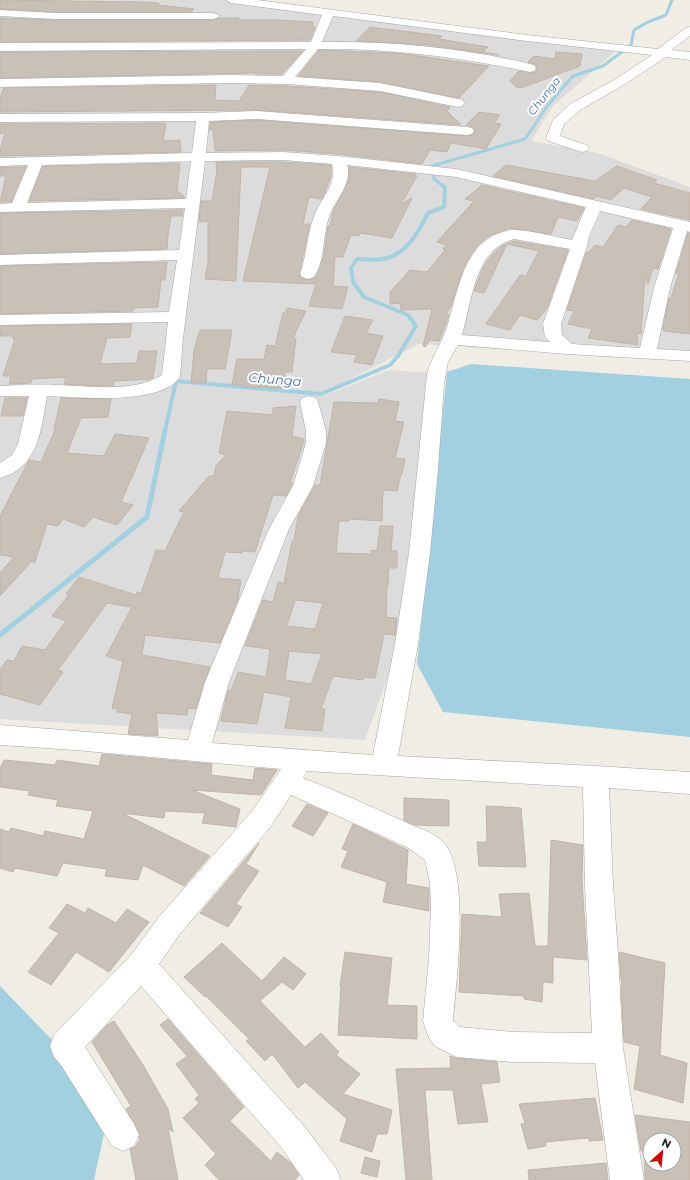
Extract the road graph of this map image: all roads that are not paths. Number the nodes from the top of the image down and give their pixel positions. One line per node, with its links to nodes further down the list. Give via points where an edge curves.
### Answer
1 (231, 0): 2 (street)
2 (329, 12): 5 (street); 8 (street)
3 (0, 13): 6 (street, via 42,16 215,12)
4 (690, 30): 8 (street)
5 (315, 45): 6 (street); 10 (street, via 381,46 475,56); 12 (street)
6 (212, 46): 7 (street); 11 (street)
7 (0, 47)
8 (662, 53): 9 (street); 18 (street, via 575,108 558,123 553,138)
9 (690, 56)
10 (530, 68)
11 (208, 69): 12 (street); 13 (street)
12 (286, 80): 14 (street, via 380,87)
13 (0, 83)
14 (458, 103)
15 (203, 117): 16 (street); 17 (street, via 280,116); 19 (street)
16 (0, 118)
17 (467, 132)
18 (582, 148)
19 (198, 159): 20 (street, via 283,156); 21 (street); 23 (street)
20 (338, 160): 24 (street, via 456,173); 31 (street, via 342,172 322,215)
21 (37, 161): 22 (street); 25 (street)
22 (0, 162)
23 (193, 203): 25 (street); 29 (street)
24 (595, 204): 27 (street); 28 (street)
25 (18, 207): 26 (street)
26 (0, 208)
27 (686, 226): 36 (street, via 670,260)
28 (579, 246): 34 (street, via 514,234 496,238 475,263 465,289); 35 (street, via 552,324 554,338)
29 (185, 255): 30 (street); 32 (street)
30 (0, 260)
31 (308, 274)
32 (177, 317): 33 (street); 38 (street, via 171,377 158,385 142,390 114,392)
33 (0, 320)
34 (452, 339): 35 (street); 44 (street, via 439,365 433,400 423,523 409,628)
35 (567, 349): 36 (street)
36 (648, 352): 37 (street)
37 (690, 356)
38 (39, 390): 39 (street); 41 (street, via 28,444 19,459)
39 (0, 391)
40 (309, 402): 43 (street, via 316,431 316,443 303,486 279,529 217,682)
41 (0, 472)
42 (0, 735): 43 (street, via 59,738)
43 (197, 752): 45 (street)
44 (384, 765): 45 (street); 46 (street)
45 (293, 771): 48 (street, via 262,818 169,926); 49 (street, via 383,824 424,843 435,852 442,867 445,928 438,1020 446,1036 456,1042 512,1047)
46 (596, 776): 47 (street); 49 (street)
47 (690, 783)
48 (141, 965): 50 (street, via 65,1046); 51 (street, via 292,1136)
49 (608, 1048): 52 (street)
50 (123, 1135)
51 (324, 1180)
52 (627, 1180)

